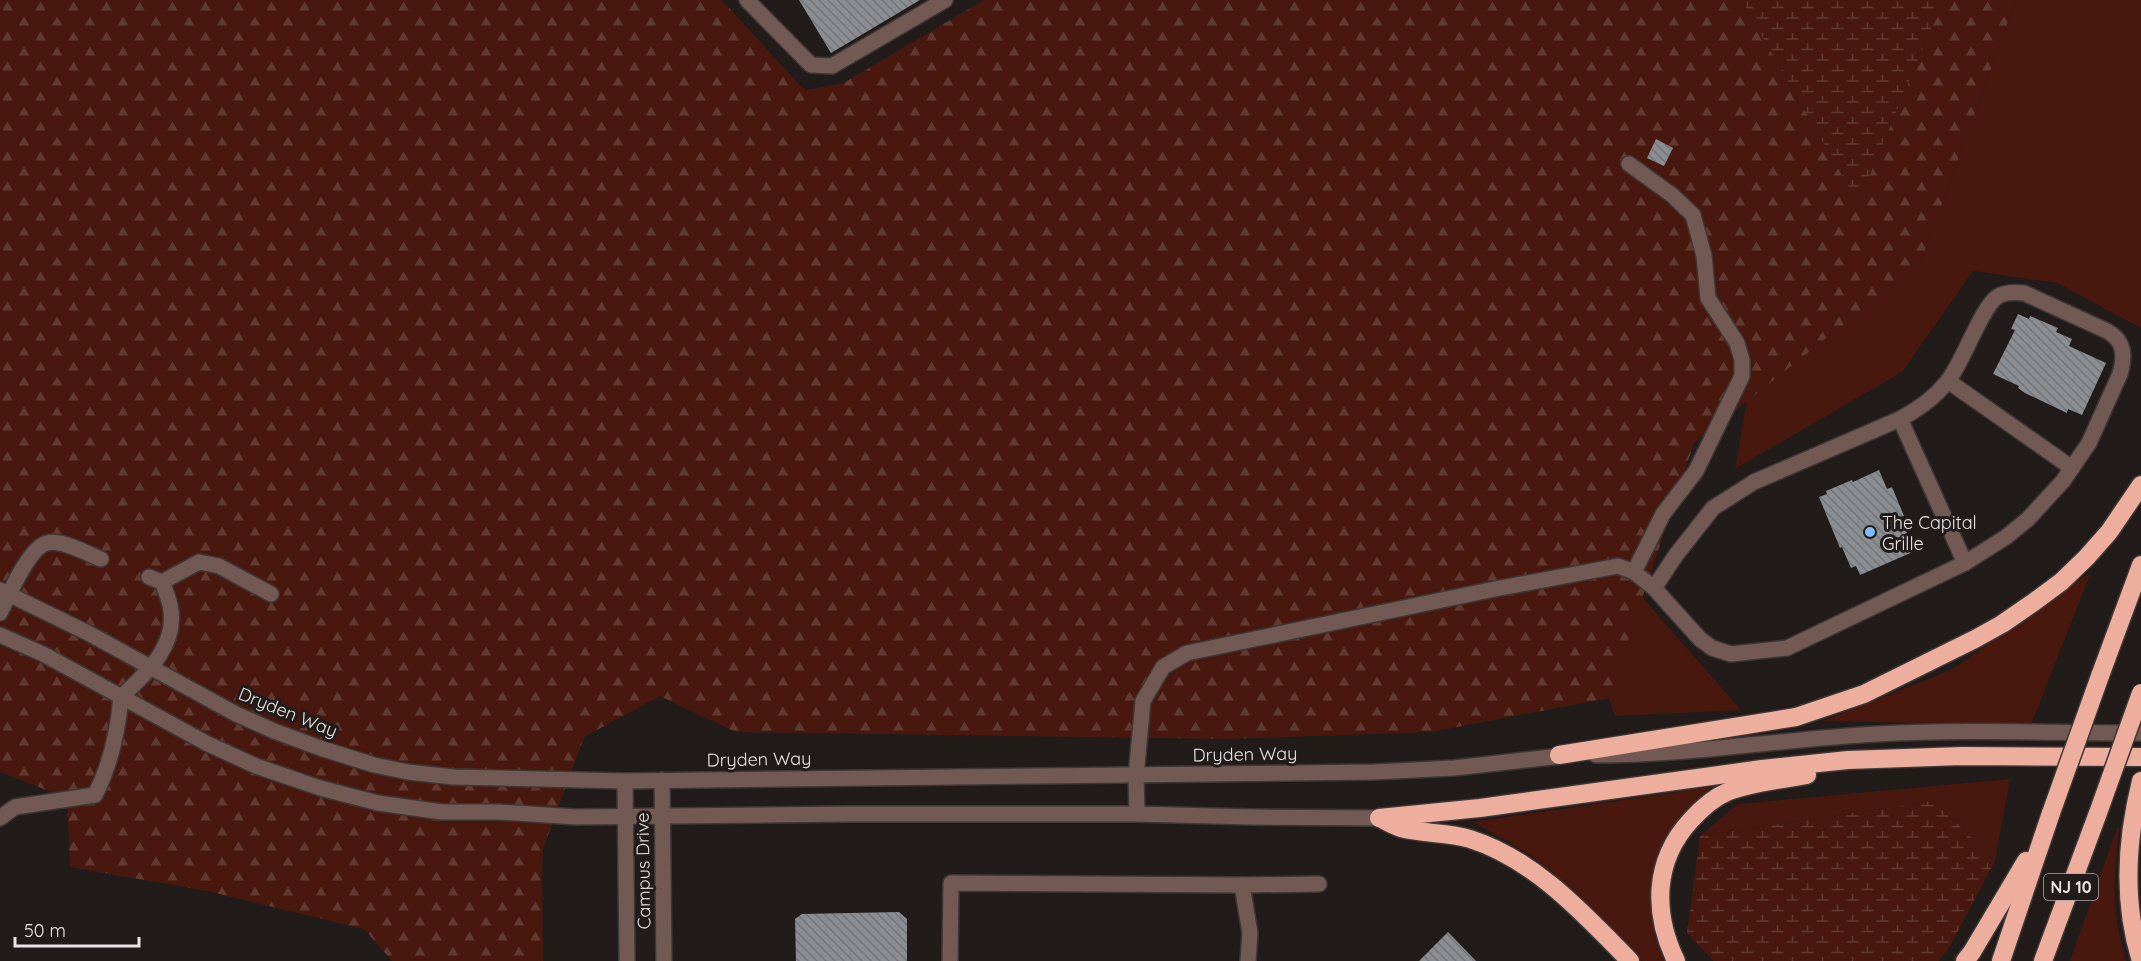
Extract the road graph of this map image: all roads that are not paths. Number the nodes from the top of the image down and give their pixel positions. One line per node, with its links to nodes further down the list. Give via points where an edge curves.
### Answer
1 (747, 0): 2 (street, via 811,65 832,66)
2 (945, 0)
3 (1629, 164): 11 (street, via 1693,215 1704,256 1708,298 1737,343 1742,360 1742,376 1696,471 1663,514)
4 (1947, 381): 5 (street, via 1922,406); 6 (street); 6 (street, via 1989,305 2003,294 2024,293 2113,334 2122,346 2123,362 2099,425)
5 (1900, 419): 9 (street); 12 (street, via 1754,482 1713,508)
6 (2072, 468): 9 (street, via 2028,519)
7 (2141, 485): 21 (highway, via 2109,532 2043,596 2002,624 1864,693 1796,717)
8 (101, 559): 13 (street, via 62,544 46,543 36,550)
9 (1965, 563): 12 (street, via 1787,648 1746,653 1731,654 1712,648)
10 (2141, 565): 33 (highway, NJ 10, bridge)
11 (1634, 572): 12 (street); 24 (street, via 1618,566 1187,653 1163,667 1143,701)
12 (1654, 588)
13 (9, 589): 15 (street); 17 (street, Dryden Way, via 88,633)
14 (271, 594): 17 (street, via 219,566 199,562 156,579 170,604 172,621 169,638)
15 (0, 613)
16 (0, 634): 19 (street)
17 (155, 663): 19 (street); 26 (street, Dryden Way, via 236,714 374,765 453,777)
18 (2141, 693): 44 (highway, NJ 10, bridge)
19 (121, 697): 29 (street, via 256,766 320,789 378,803 442,812); 31 (street, via 103,781 95,795 15,807)
20 (2141, 733): 21 (street, Dryden Way, via 1879,734 1633,755)
21 (1559, 755): 24 (street, Dryden Way, via 1454,768 1374,772)
22 (1901, 757): 23 (highway); 32 (highway, via 1762,769); 41 (highway, via 1759,783 1726,792 1698,812 1671,848 1661,880 1663,926)
23 (2141, 757)
24 (1136, 776): 25 (street, Dryden Way); 28 (street)
25 (662, 780): 26 (street, Dryden Way); 30 (street, Campus Drive)
26 (624, 781): 29 (street, Campus Drive)
27 (2141, 781): 45 (highway, via 2133,814 2127,880)
28 (1137, 814): 30 (street); 32 (street)
29 (626, 816): 30 (street); 36 (street, Campus Drive)
30 (663, 816): 37 (street, Campus Drive)
31 (0, 818)
32 (1379, 818): 40 (highway, via 1401,828 1467,838 1518,860 1565,897)
33 (2044, 831): 42 (highway); 43 (highway, NJ 10)
34 (1319, 884): 35 (street)
35 (1242, 885): 38 (street, via 951,883); 39 (street, via 1250,933)
36 (627, 961)
37 (664, 961)
38 (950, 961)
39 (1248, 961)
40 (1630, 961)
41 (1676, 961)
42 (1965, 961)
43 (2001, 961)
44 (2043, 961)
45 (2141, 961)

